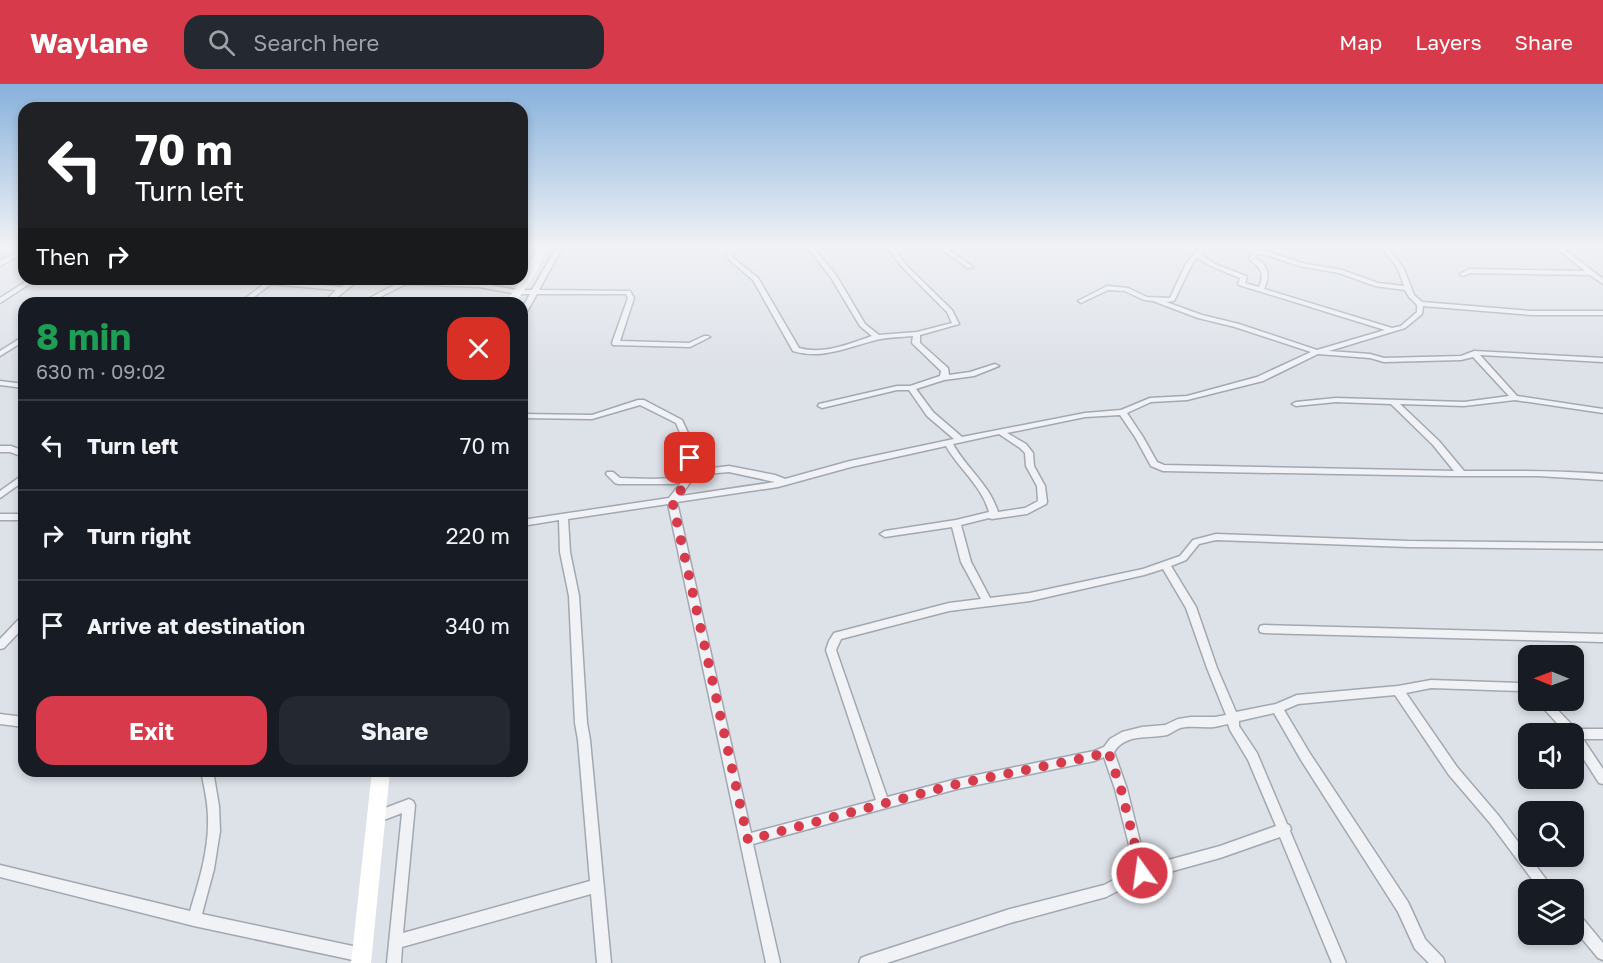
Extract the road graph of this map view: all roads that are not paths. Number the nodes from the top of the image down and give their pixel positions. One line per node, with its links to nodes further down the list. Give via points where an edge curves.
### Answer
1 (22, 287): 25 (street)
2 (263, 287): 20 (street)
3 (322, 287): 16 (street)
4 (345, 287): 16 (street)
5 (390, 287): 22 (street)
6 (490, 287): 19 (street)
7 (521, 287): 19 (street)
8 (537, 287): 18 (street)
9 (761, 287): 33 (street, via 796,349 804,353)
10 (840, 287): 33 (street, via 862,325)
11 (925, 287): 31 (street, via 956,321 954,326)
12 (1178, 287): 24 (street, via 1172,300)
13 (1253, 287): 17 (street)
14 (1398, 287): 15 (street)
15 (1408, 288): 28 (street)
16 (342, 289): 21 (street)
17 (1261, 289): 30 (street)
18 (535, 291): 19 (street); 27 (street); 32 (street, via 629,292 631,298 617,343 690,345)
19 (517, 292): 23 (street)
20 (250, 297)
21 (333, 297)
22 (373, 297)
23 (514, 297)
24 (1155, 300): 26 (street, via 1126,289 1107,288); 35 (street)
25 (0, 301)
26 (1081, 301)
27 (528, 304)
28 (1420, 304): 29 (street, via 1531,313); 30 (street, via 1420,314 1413,321)
29 (1603, 313)
30 (1392, 330): 35 (street)
31 (917, 334): 33 (street); 40 (street, via 916,343 945,370)
32 (706, 337)
33 (877, 337)
34 (18, 343): 37 (street)
35 (1317, 352): 36 (street, via 1384,360 1461,358); 49 (street, via 1260,379 1187,398 1150,400)
36 (1474, 353): 38 (street); 44 (street)
37 (0, 354)
38 (1603, 360)
39 (995, 366): 40 (street)
40 (943, 378): 43 (street)
41 (0, 383): 42 (street)
42 (18, 385)
43 (911, 388): 47 (street); 52 (street, via 930,414)
44 (1515, 398): 45 (street, via 1464,404); 48 (street)
45 (1393, 402): 46 (street, via 1336,400); 57 (street)
46 (1296, 404)
47 (822, 406)
48 (1603, 411)
49 (1122, 412): 51 (street, via 1085,415); 57 (street, via 1154,464 1163,468)
50 (528, 416): 56 (street, via 592,417 644,402 679,422)
51 (1001, 432): 52 (street); 64 (street, via 1029,453 1043,502 1027,511)
52 (961, 441): 53 (street)
53 (949, 444): 61 (street, via 850,464); 64 (street, via 958,462 983,490)
54 (0, 449): 55 (street)
55 (18, 452)
56 (692, 473): 58 (street, via 653,483 618,481); 61 (street, via 729,469); 63 (street)
57 (1461, 473): 59 (street)
58 (610, 474)
59 (1603, 477)
60 (18, 482): 62 (street)
61 (785, 483): 63 (street)
62 (0, 495)
63 (672, 500): 67 (street); 96 (street)
64 (993, 516): 69 (street)
65 (0, 517): 66 (street)
66 (18, 517)
67 (563, 517): 68 (street); 100 (street, via 574,596 581,723)
68 (528, 522)
69 (956, 523): 70 (street); 73 (street, via 966,562)
70 (885, 534)
71 (1603, 546): 72 (street, via 1216,537 1196,542 1183,558)
72 (1166, 566): 73 (street); 82 (street, via 1191,607)
73 (988, 603): 93 (street, via 949,607 838,636 834,641 834,660)
74 (18, 627): 77 (street)
75 (1264, 629): 76 (street)
76 (1603, 639)
77 (0, 645)
78 (1518, 687): 79 (street, via 1431,684)
79 (1398, 690): 80 (street, via 1297,700); 99 (street, via 1453,771)
80 (1277, 708): 82 (street); 111 (street, via 1403,907 1420,944)
81 (1551, 711): 85 (street)
82 (1233, 718): 88 (street, via 1178,724 1167,730 1122,737); 95 (street, via 1233,727 1253,757)
83 (0, 719): 84 (street)
84 (18, 721)
85 (1563, 723)
86 (1584, 734): 87 (street)
87 (1603, 734)
88 (1108, 751): 93 (street); 98 (street)
89 (1584, 751): 92 (street)
90 (208, 777): 101 (street, via 213,841)
91 (380, 777): 94 (street)
92 (1603, 779)
93 (883, 804): 96 (street)
94 (376, 817): 103 (street, via 409,805); 105 (street)
95 (1284, 829): 98 (street, via 1220,852); 110 (street)
96 (748, 840): 108 (street)
97 (0, 871): 101 (street)
98 (1142, 873): 109 (street, via 1106,891 1010,916)
99 (1540, 879)
100 (597, 886): 103 (street); 107 (street)
101 (194, 919): 105 (street)
102 (1584, 931): 104 (street)
103 (396, 942): 106 (street)
104 (1603, 953)
105 (362, 959)
106 (394, 963)
107 (604, 963)
108 (773, 963)
109 (866, 963)
110 (1339, 963)
111 (1438, 963)

